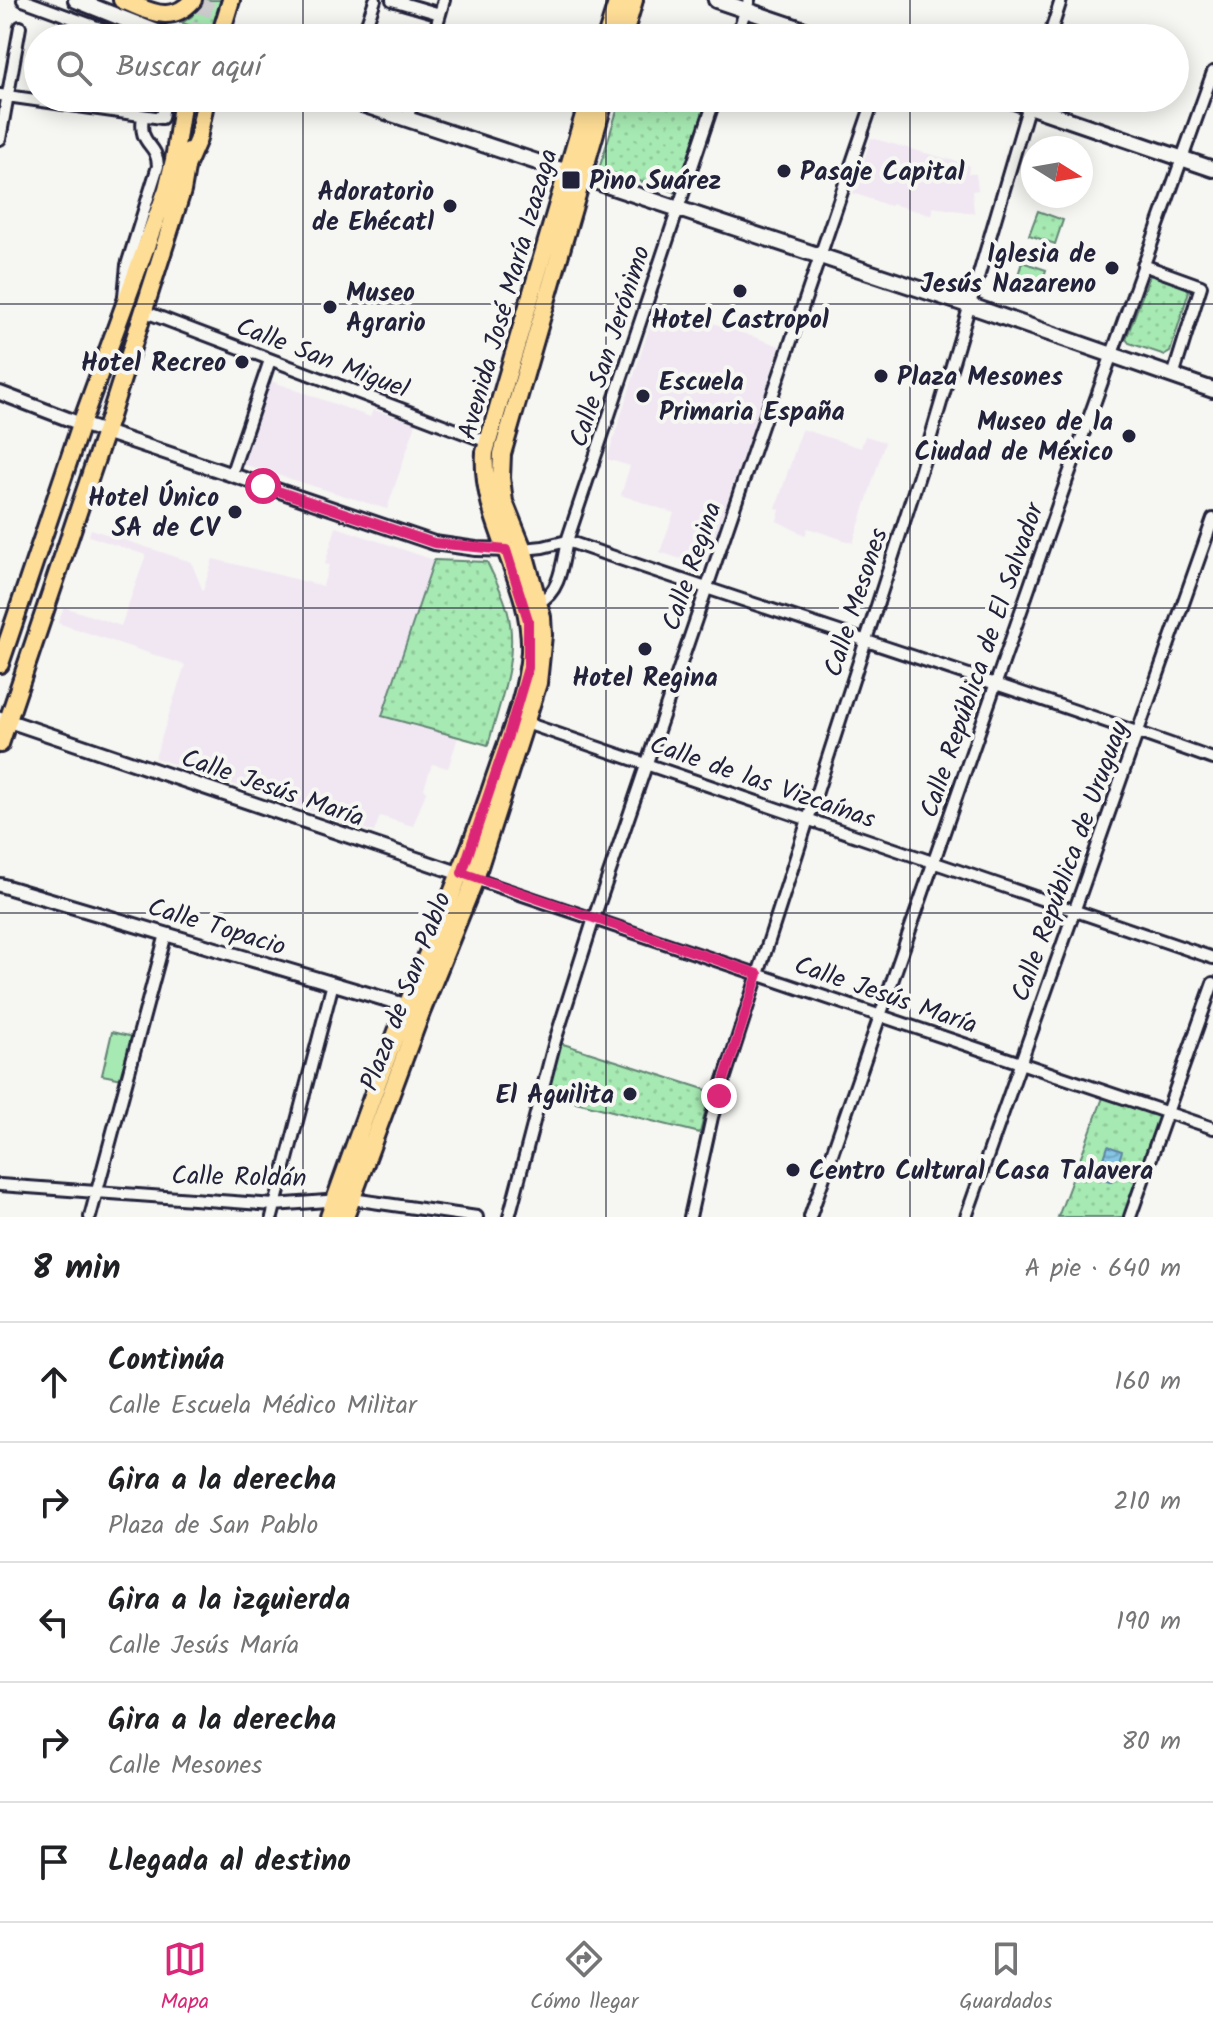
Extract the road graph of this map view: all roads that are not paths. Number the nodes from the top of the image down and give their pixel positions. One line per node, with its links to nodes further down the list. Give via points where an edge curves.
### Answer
1 (23, 0): 15 (street)
2 (76, 0): 16 (main road)
3 (122, 0): 4 (main road, via 168,15)
4 (193, 0)
5 (231, 0): 17 (main road)
6 (375, 0): 18 (street)
7 (392, 0): 14 (street)
8 (444, 0): 14 (street)
9 (618, 0): 20 (main road)
10 (634, 0): 21 (main road)
11 (716, 0): 13 (main road)
12 (1061, 0): 24 (street)
13 (747, 5): 22 (street); 23 (main road)
14 (440, 14): 19 (street)
15 (89, 24)
16 (137, 24)
17 (224, 24)
18 (367, 24)
19 (437, 24)
20 (610, 24)
21 (627, 24)
22 (741, 24)
23 (794, 24)
24 (1053, 24)
25 (20, 27): 27 (street)
26 (1213, 72): 45 (street, Calle República de El Salvador)
27 (4, 96): 28 (street); 44 (street)
28 (24, 99)
29 (115, 112): 42 (street)
30 (163, 112): 42 (street, via 162,118)
31 (181, 112): 52 (main road, via 167,189)
32 (196, 112): 46 (main road)
33 (203, 112): 46 (main road)
34 (386, 112): 43 (main road)
35 (409, 112): 43 (street)
36 (586, 112): 48 (main road, Avenida José María Izazaga)
37 (599, 112): 48 (main road, Avenida José María Izazaga)
38 (710, 112): 49 (street, Calle San Jerónimo)
39 (869, 112): 50 (street, Calle Regina)
40 (1026, 112): 53 (street, Calle Mesones)
41 (1056, 112): 45 (main road)
42 (143, 116): 52 (street, via 144,141 155,152 158,166 127,265)
43 (407, 119): 48 (main road)
44 (0, 139)
45 (1182, 158): 47 (main road); 51 (street, Calle República de El Salvador)
46 (188, 162): 54 (main road)
47 (1213, 169)
48 (574, 174): 49 (main road); 62 (main road, Avenida José María Izazaga); 66 (main road, Avenida José María Izazaga, via 502,454 504,502)
49 (678, 208): 50 (main road); 65 (street, Calle San Jerónimo)
50 (820, 255): 53 (main road); 67 (street, Calle Regina)
51 (1143, 265): 55 (street, Calle República de El Salvador); 57 (street, via 1201,286)
52 (125, 306): 60 (main road)
53 (971, 306): 55 (main road); 69 (street, Calle Mesones)
54 (143, 311): 56 (street, Calle San Miguel); 61 (main road)
55 (1111, 356): 57 (main road); 71 (street, Calle República de El Salvador)
56 (270, 360): 62 (street, Calle San Miguel); 63 (street)
57 (1173, 376): 58 (main road)
58 (1213, 390)
59 (0, 393): 60 (street)
60 (81, 424): 61 (street); 70 (main road)
61 (105, 432): 63 (street); 72 (main road)
62 (488, 442): 66 (main road, Avenida José María Izazaga, via 487,494)
63 (231, 475): 66 (street, via 434,543)
64 (1213, 519): 74 (street, Calle República de Uruguay)
65 (567, 541): 66 (street); 67 (street); 68 (street, Calle San Jerónimo, via 554,591)
66 (514, 549): 68 (main road, Plaza de San Pablo); 81 (main road, Plaza de San Pablo, via 528,620 528,668)
67 (707, 589): 69 (street); 78 (street, Calle Regina)
68 (539, 602): 73 (main road, Plaza de San Pablo, via 541,670)
69 (866, 641): 71 (street); 80 (street, Calle Mesones)
70 (0, 664)
71 (997, 684): 74 (street); 82 (street, Calle República de El Salvador)
72 (4, 719): 75 (main road); 76 (main road); 83 (street, Calle Jesús María)
73 (526, 723): 78 (street, Calle de las Vizcaínas); 79 (main road, Plaza de San Pablo)
74 (1138, 732): 77 (street); 85 (street, Calle República de Uruguay)
75 (0, 736)
76 (0, 744)
77 (1213, 759)
78 (646, 765): 80 (street, Calle de las Vizcaínas); 86 (street, Calle Regina)
79 (497, 812): 81 (main road); 83 (main road, Plaza de San Pablo)
80 (807, 820): 82 (street, Calle de las Vizcaínas); 89 (street, Calle Mesones)
81 (474, 841): 83 (main road, Plaza de San Pablo)
82 (934, 863): 85 (street, Calle de las Vizcaínas); 93 (street, Calle República de El Salvador)
83 (468, 876): 86 (street, Calle Jesús María); 92 (main road, Plaza de San Pablo)
84 (0, 885): 87 (street, Calle Topacio)
85 (1074, 911): 88 (street, Calle de las Vizcaínas); 94 (street, Calle República de Uruguay)
86 (594, 918): 89 (street, Calle Jesús María); 106 (street, Calle Regina, via 552,1049)
87 (166, 934): 90 (street, Calle Topacio); 98 (street)
88 (1213, 958)
89 (758, 974): 93 (street, Calle Jesús María); 107 (street, Calle Mesones, via 712,1117)
90 (333, 983): 92 (street, Calle Topacio); 100 (street)
91 (1213, 983): 95 (street)
92 (414, 1008): 99 (main road, Plaza de San Pablo)
93 (881, 1015): 94 (street, Calle Jesús María); 108 (street, Calle República de El Salvador)
94 (1020, 1063): 95 (street, Calle Jesús María); 109 (street, Calle República de Uruguay)
95 (1168, 1113): 96 (street, Calle Jesús María); 110 (street)
96 (1213, 1128)
97 (0, 1185): 98 (street, Calle Roldán)
98 (96, 1193): 100 (street, Calle Roldán); 101 (street)
99 (344, 1198): 100 (street, Calle Roldán); 103 (main road); 104 (main road, Plaza de San Pablo); 105 (street, Calle Roldán)
100 (274, 1205): 102 (street)
101 (90, 1217)
102 (272, 1217)
103 (329, 1217)
104 (345, 1217)
105 (477, 1217)
106 (509, 1217)
107 (690, 1217)
108 (810, 1217)
109 (966, 1217)
110 (1130, 1217)

